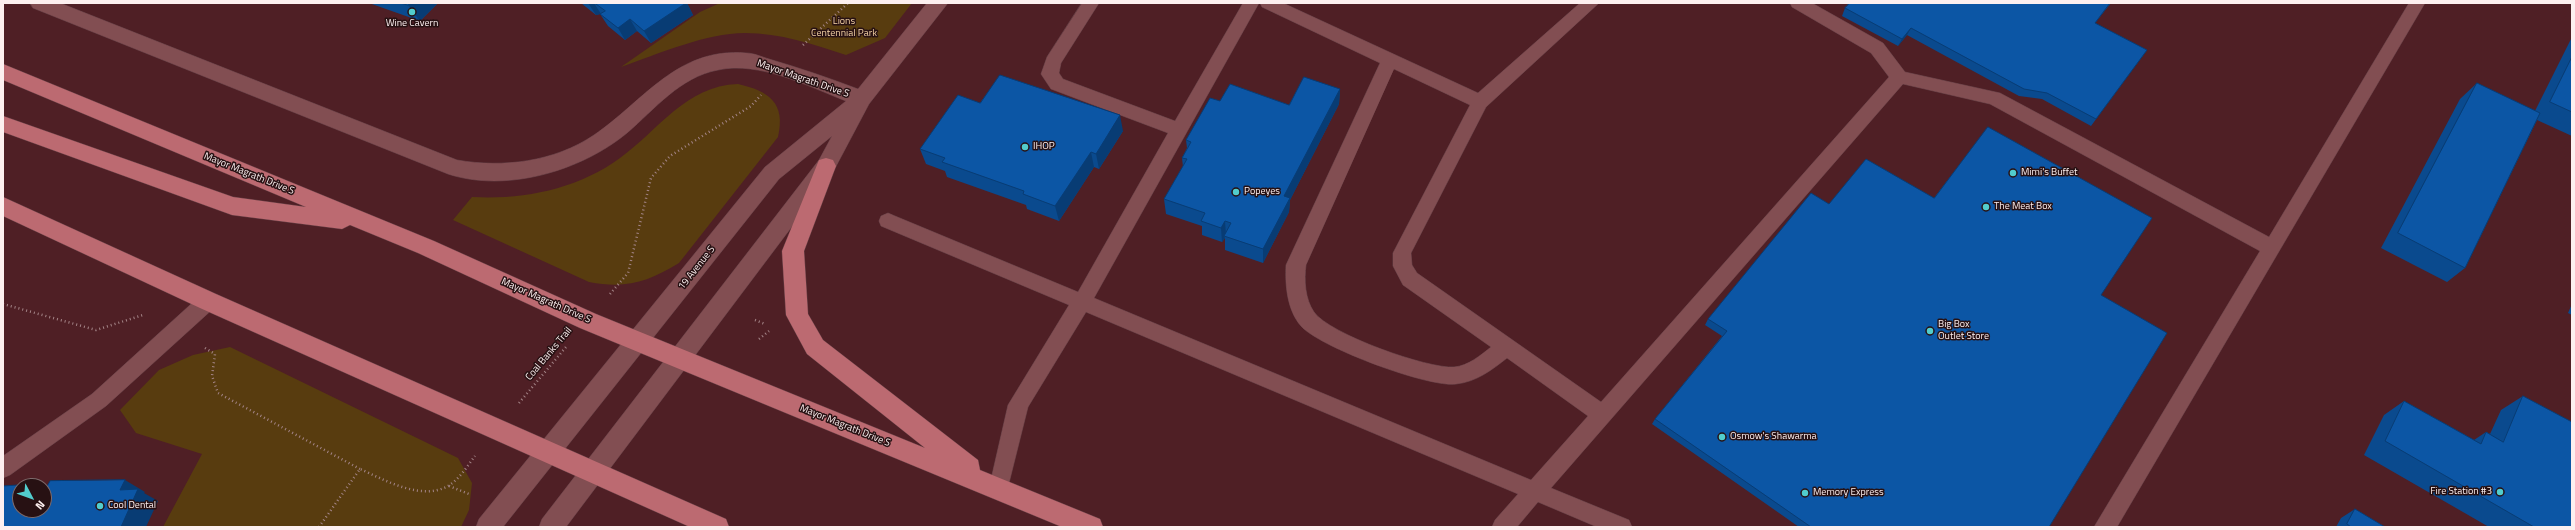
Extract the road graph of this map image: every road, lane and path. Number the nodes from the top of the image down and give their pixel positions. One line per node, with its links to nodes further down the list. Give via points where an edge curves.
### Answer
1 (40, 3): 15 (street, Mayor Magrath Drive S, via 455,168 491,172 536,167 567,158 600,142 660,88 690,70 716,62 745,60 782,70)
2 (848, 3): 10 (path)
3 (938, 3): 15 (street, 19 Avenue S)
4 (1091, 3): 18 (lane, via 1053,62 1050,74 1057,84)
5 (1251, 3): 18 (lane)
6 (1268, 3): 11 (lane)
7 (1591, 3): 16 (lane)
8 (1798, 3): 13 (lane, via 1877,48)
9 (2417, 3): 23 (lane)
10 (801, 47)
11 (1390, 60): 16 (lane); 30 (lane, via 1296,265 1294,280 1300,302 1309,320 1324,333 1430,374 1454,376 1475,370)
12 (3, 72): 22 (main road, Mayor Magrath Drive S)
13 (1899, 77): 23 (lane, via 1994,98); 33 (lane)
14 (763, 92): 28 (path, Coal Banks Trail, via 751,106 670,156 651,178 628,273)
15 (862, 99): 19 (street, 19 Avenue S); 29 (street, 19 Avenue S, via 772,173)
16 (1480, 102): 30 (lane, via 1402,253 1403,266 1410,280)
17 (3, 124): 22 (main road, via 232,206)
18 (1179, 130): 25 (lane)
19 (826, 166): 32 (street, 19 Avenue S); 39 (main road, via 793,251 796,315 816,347)
20 (3, 206): 24 (main road)
21 (888, 221): 25 (lane)
22 (371, 224): 28 (main road, Mayor Magrath Drive S)
23 (2272, 248): 48 (lane)
24 (208, 302): 34 (main road); 36 (lane, via 99,400)
25 (1082, 302): 39 (lane, via 1018,405); 40 (lane)
26 (3, 304): 27 (path, via 96,330)
27 (145, 314)
28 (588, 321): 29 (main road, Mayor Magrath Drive S); 34 (path, Coal Banks Trail)
29 (639, 342): 32 (main road, Mayor Magrath Drive S); 35 (street, 19 Avenue S)
30 (1507, 347): 33 (lane)
31 (215, 354): 37 (path, Coal Banks Trail, via 212,376 218,393)
32 (681, 359): 38 (street, 19 Avenue S); 39 (main road, Mayor Magrath Drive S)
33 (1602, 414): 40 (lane)
34 (496, 430): 35 (main road); 37 (path, Coal Banks Trail, via 449,486 425,491 398,485)
35 (549, 453): 38 (main road); 42 (street, 19 Avenue S)
36 (3, 468)
37 (360, 469): 41 (path)
38 (594, 473): 43 (street, 19 Avenue S); 44 (main road)
39 (995, 487): 45 (main road, Mayor Magrath Drive S)
40 (1535, 490): 46 (lane); 47 (lane)
41 (319, 527)
42 (488, 527)
43 (551, 527)
44 (717, 527)
45 (1091, 527)
46 (1503, 527)
47 (1621, 527)
48 (2105, 527)

